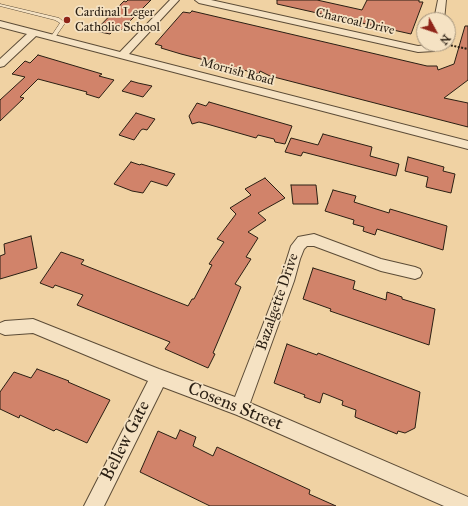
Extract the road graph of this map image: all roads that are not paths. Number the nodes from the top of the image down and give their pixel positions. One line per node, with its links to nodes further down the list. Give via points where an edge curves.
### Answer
1 (175, 0): 10 (street)
2 (198, 0): 9 (street, Charcoal Drive)
3 (442, 0): 5 (street)
4 (0, 5): 8 (lane, via 57,19 63,23)
5 (440, 12)
6 (0, 24): 7 (street, Morrish Road)
7 (34, 33): 8 (street, Morrish Road); 11 (street)
8 (52, 38): 10 (street, Morrish Road)
9 (416, 49)
10 (123, 55): 12 (street, Morrish Road)
11 (0, 64)
12 (468, 145)
13 (415, 273): 16 (street, Bazalgette Drive, via 381,264 314,240 303,241 292,259 287,281)
14 (5, 328): 15 (street, Cosens Street, via 33,326)
15 (159, 377): 16 (street, Cosens Street); 18 (street, Bellew Gate)
16 (240, 407): 17 (street, Cosens Street)
17 (461, 504)
18 (94, 506)

